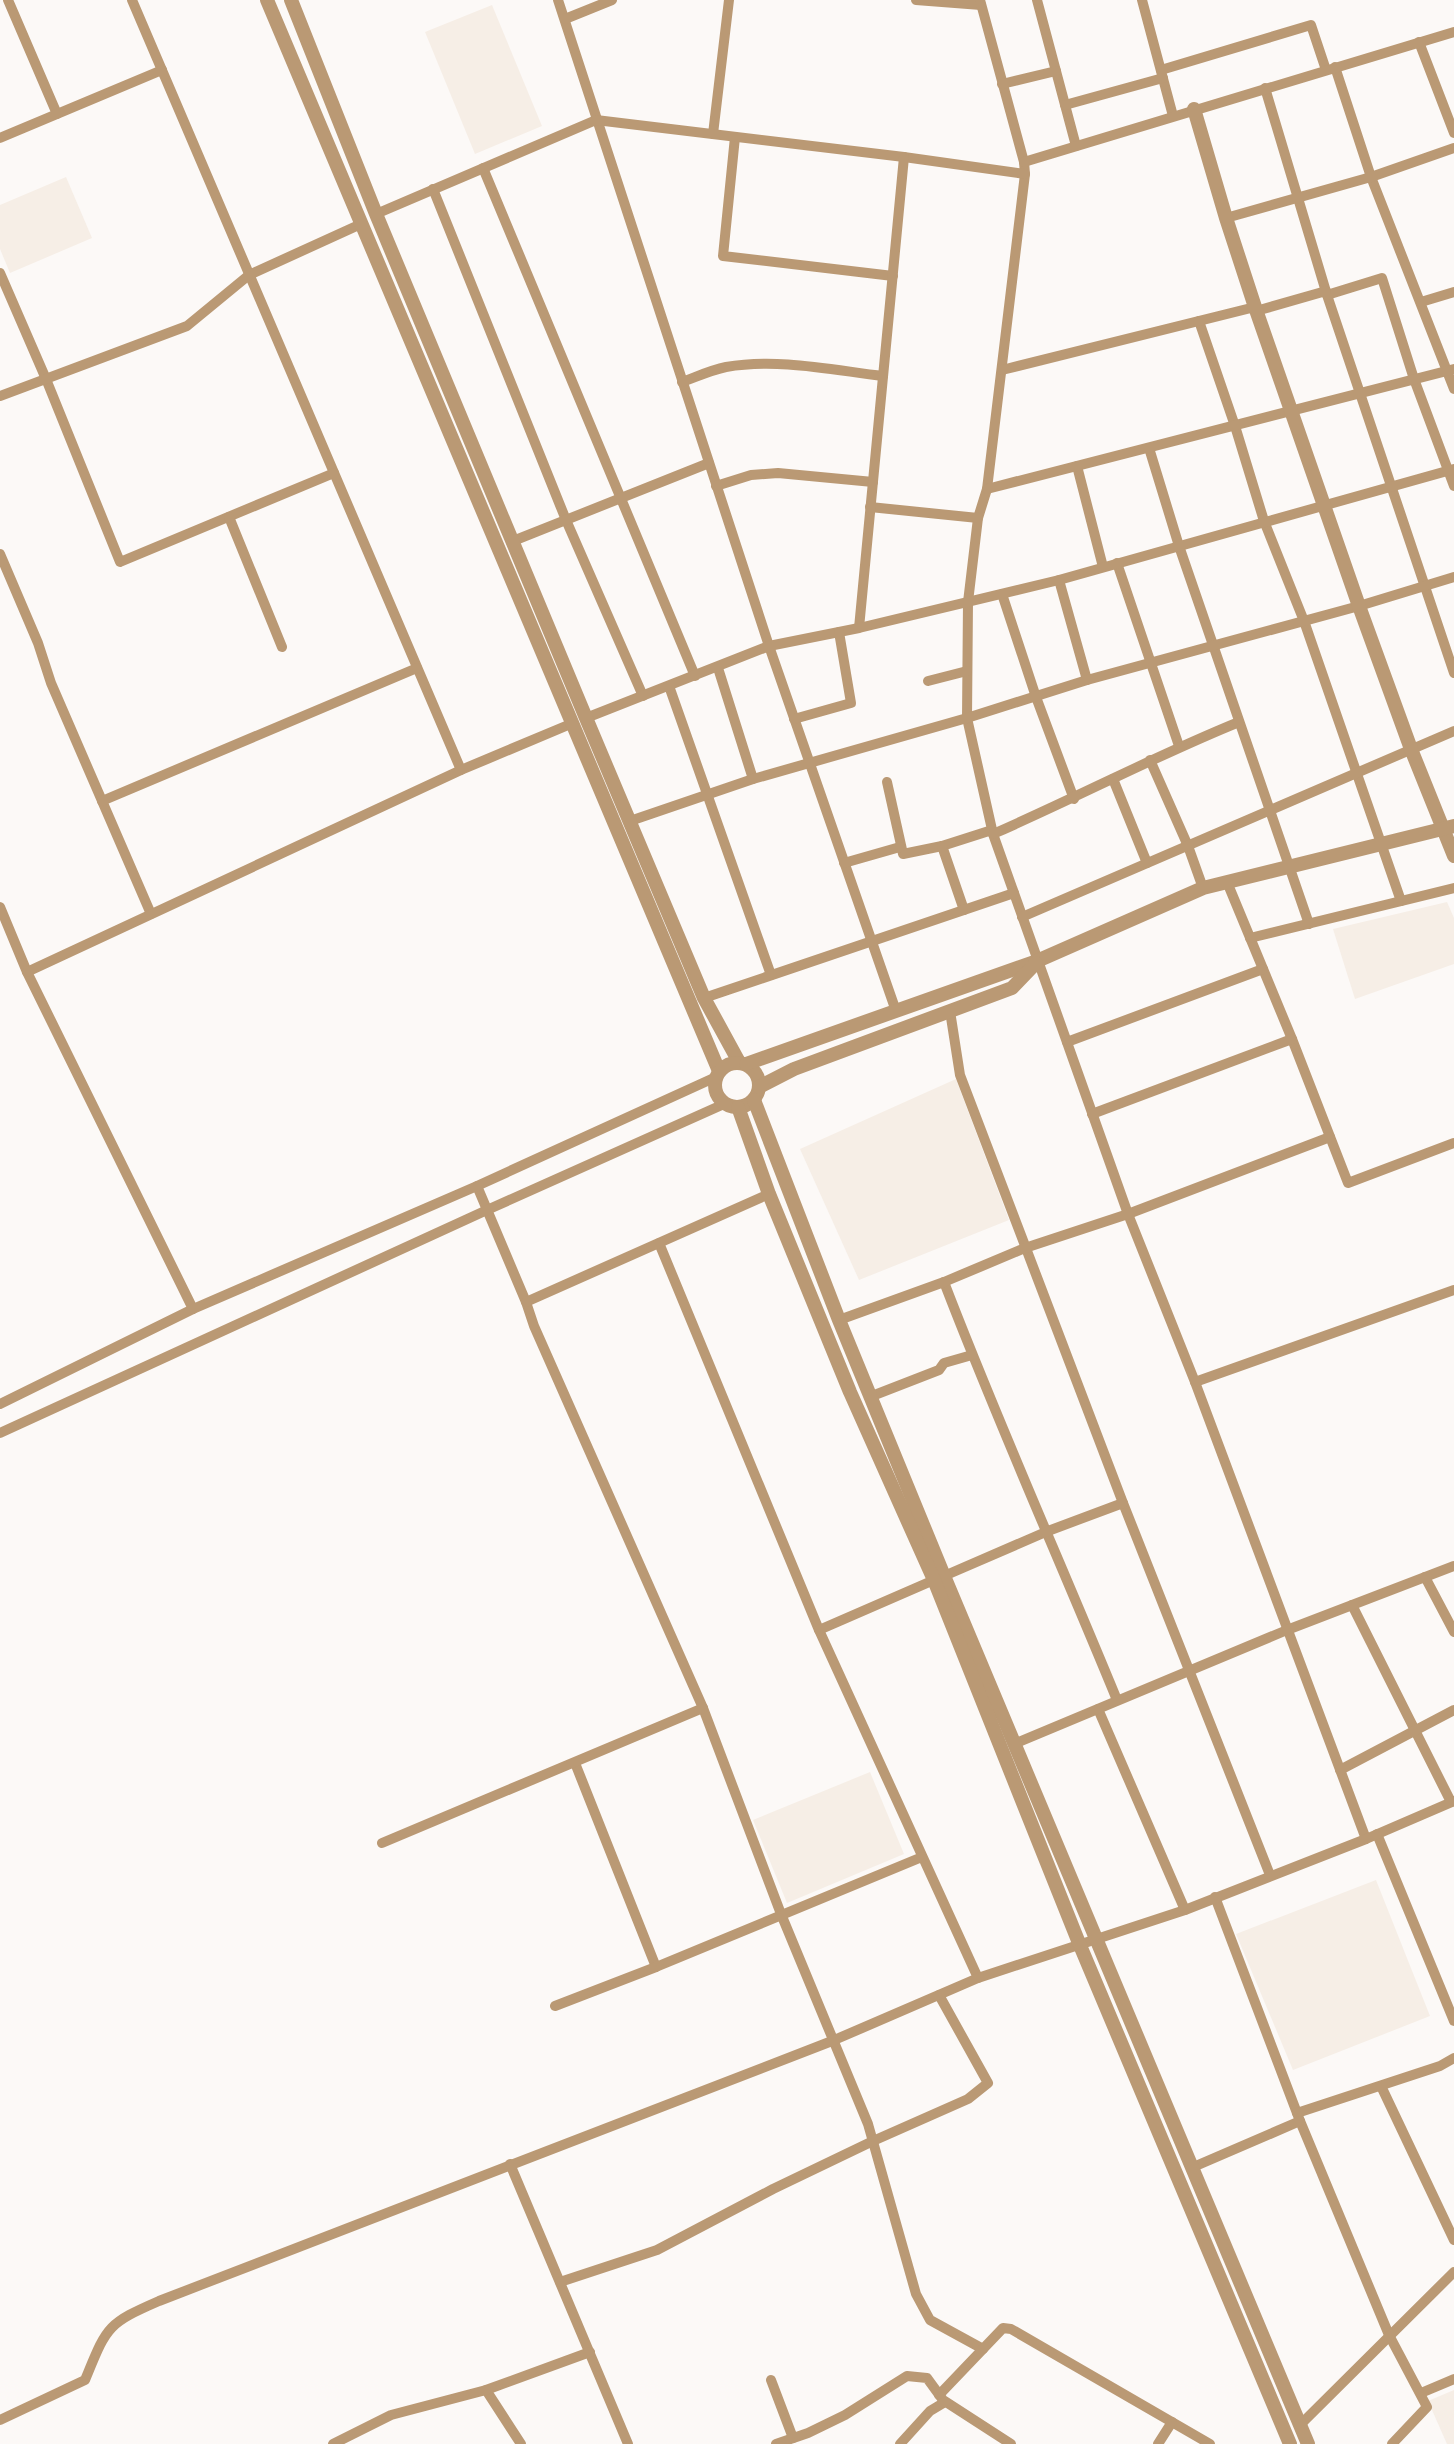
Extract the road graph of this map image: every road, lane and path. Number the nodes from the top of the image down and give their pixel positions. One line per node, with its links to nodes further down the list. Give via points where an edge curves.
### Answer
1 (8, 0): 23 (street)
2 (132, 0): 16 (street)
3 (267, 0): 40 (street)
4 (291, 0): 38 (street)
5 (558, 0): 12 (street)
6 (612, 0): 12 (street)
7 (729, 0): 27 (street)
8 (916, 0): 11 (street)
9 (1037, 0): 17 (street)
10 (1142, 0): 18 (street)
11 (980, 2): 19 (street)
12 (565, 19): 25 (street)
13 (1454, 32): 14 (street)
14 (1419, 42): 15 (street); 26 (street)
15 (1330, 68): 18 (street, via 1311,25); 20 (street); 35 (street)
16 (162, 70): 23 (street); 42 (street)
17 (1056, 71): 19 (street); 21 (street)
18 (1162, 74): 21 (street); 24 (street)
19 (1002, 84): 34 (street)
20 (1265, 88): 22 (street); 37 (street)
21 (1065, 105): 30 (street)
22 (1194, 109): 24 (street); 39 (street)
23 (57, 114): 29 (street)
24 (1173, 116): 30 (street)
25 (596, 120): 27 (street); 33 (street); 54 (street)
26 (1454, 133)
27 (713, 134): 28 (street)
28 (735, 137): 32 (street); 43 (street, via 723,256)
29 (0, 138)
30 (1076, 146): 34 (street)
31 (1454, 148): 35 (street)
32 (904, 157): 34 (street); 43 (street)
33 (483, 168): 36 (street); 70 (street)
34 (1024, 168): 49 (street)
35 (1371, 177): 37 (street); 46 (street)
36 (433, 189): 38 (street); 75 (street)
37 (1300, 198): 39 (street); 45 (street)
38 (376, 213): 77 (street)
39 (1226, 218): 47 (street)
40 (361, 224): 42 (street); 107 (street)
41 (0, 273): 52 (street)
42 (249, 275): 52 (street, via 187,326); 64 (street)
43 (893, 276): 51 (street)
44 (1454, 292): 46 (street)
45 (1327, 293): 47 (street); 53 (street, via 1382,278); 56 (street)
46 (1420, 302): 50 (street)
47 (1256, 309): 48 (street); 58 (street)
48 (1198, 321): 49 (street); 59 (street)
49 (1002, 370): 69 (street)
50 (1451, 370): 53 (street); 55 (street)
51 (883, 376): 54 (street, via 752,364 723,368); 65 (street)
52 (46, 379): 57 (street); 73 (street, via 120,562)
53 (1414, 379): 56 (street); 63 (street)
54 (682, 382): 61 (street)
55 (1454, 389)
56 (1360, 393): 58 (street); 68 (street)
57 (0, 396)
58 (1293, 410): 59 (street); 71 (street)
59 (1235, 426): 60 (street); 76 (street)
60 (1149, 448): 62 (street); 78 (street)
61 (709, 463): 66 (street); 70 (street)
62 (1077, 466): 69 (street); 81 (street)
63 (1451, 470): 67 (street); 68 (street)
64 (334, 473): 73 (street); 95 (street)
65 (873, 482): 66 (street, via 778,473 751,475); 72 (street)
66 (716, 486): 92 (street)
67 (1454, 486)
68 (1392, 487): 71 (street); 84 (street)
69 (987, 489): 74 (street)
70 (619, 497): 75 (street); 99 (street)
71 (1325, 505): 76 (street); 87 (street)
72 (870, 507): 74 (street); 89 (street)
73 (229, 517): 93 (street)
74 (978, 518): 86 (street)
75 (566, 520): 77 (street); 103 (street)
76 (1264, 521): 78 (street); 88 (street)
77 (513, 541): 107 (street)
78 (1179, 546): 80 (street); 91 (street)
79 (0, 554): 121 (street)
80 (1117, 563): 81 (street); 94 (street)
81 (1103, 567): 83 (street)
82 (1454, 577): 84 (street)
83 (1059, 580): 85 (street); 100 (street)
84 (1424, 585): 87 (street); 98 (street)
85 (1002, 594): 86 (street); 104 (street)
86 (968, 602): 89 (street); 97 (street)
87 (1359, 606): 88 (street); 111 (street)
88 (1304, 621): 91 (street); 115 (street)
89 (859, 628): 90 (street)
90 (839, 632): 92 (street); 106 (street, via 851,704)
91 (1214, 645): 94 (street); 108 (street)
92 (769, 646): 96 (street); 106 (street)
93 (282, 647)
94 (1150, 662): 100 (street); 110 (street)
95 (417, 668): 114 (street); 121 (street)
96 (718, 668): 99 (street); 116 (street)
97 (967, 671): 101 (street); 105 (street)
98 (1454, 673)
99 (695, 676): 102 (street)
100 (1087, 680): 104 (street)
101 (928, 681)
102 (669, 686): 103 (street); 119 (street)
103 (643, 696): 107 (street)
104 (1036, 697): 105 (street); 120 (street)
105 (967, 718): 113 (street); 125 (street)
106 (794, 719): 113 (street)
107 (579, 720): 114 (street); 123 (street); 156 (street)
108 (1239, 722): 110 (street); 122 (street)
109 (1454, 731): 111 (street)
110 (1179, 746): 112 (street)
111 (1411, 749): 115 (street); 124 (street)
112 (1150, 760): 117 (street); 128 (street)
113 (809, 763): 116 (street); 131 (street)
114 (461, 770): 141 (street)
115 (1357, 773): 122 (street); 126 (street)
116 (753, 779): 119 (street)
117 (1113, 779): 120 (street); 132 (street)
118 (887, 782): 129 (street)
119 (707, 795): 123 (street); 149 (street)
120 (1074, 799): 125 (street)
121 (102, 801): 141 (street)
122 (1269, 811): 128 (street); 133 (street)
123 (630, 821): 150 (street)
124 (1449, 828): 126 (street); 130 (street)
125 (992, 832): 127 (street); 137 (street)
126 (1382, 844): 133 (street); 138 (street)
127 (942, 846): 129 (street, via 903,854); 140 (street)
128 (1188, 846): 132 (street); 135 (street)
129 (900, 847): 131 (street)
130 (1454, 856)
131 (844, 863): 145 (street)
132 (1147, 863): 142 (street)
133 (1288, 867): 134 (street); 143 (street)
134 (1227, 882): 135 (street); 144 (street)
135 (1203, 888): 146 (street)
136 (1454, 888): 138 (street)
137 (1014, 893): 140 (street); 142 (street)
138 (1401, 901): 143 (street)
139 (0, 906): 148 (street)
140 (964, 910): 145 (street)
141 (151, 914): 148 (street)
142 (1022, 917): 146 (street)
143 (1309, 924): 144 (street)
144 (1250, 938): 147 (street)
145 (872, 941): 149 (street); 151 (street)
146 (1037, 961): 151 (street); 152 (street, via 1012,988); 154 (street)
147 (1263, 969): 153 (street); 154 (street)
148 (27, 972): 172 (street)
149 (771, 975): 150 (street)
150 (704, 998): 155 (street)
151 (896, 1011): 155 (street)
152 (950, 1011): 157 (street, via 794,1069); 168 (street, via 960,1075)
153 (1292, 1039): 160 (street); 161 (street)
154 (1067, 1042): 160 (street)
155 (743, 1063): 156 (street, via 725,1066); 157 (street, via 756,1074)
156 (718, 1074): 158 (street, via 715,1092); 163 (street)
157 (757, 1094): 159 (street); 173 (street)
158 (724, 1104): 159 (street); 165 (street)
159 (738, 1107): 164 (street)
160 (1092, 1114): 166 (street)
161 (1330, 1137): 162 (street, via 1348,1183); 166 (street)
162 (1454, 1143)
163 (477, 1186): 165 (street); 172 (street)
164 (769, 1194): 167 (street); 183 (street, via 849,1392)
165 (487, 1210): 171 (street); 178 (street)
166 (1128, 1214): 168 (street); 175 (street)
167 (659, 1243): 171 (street); 185 (street)
168 (1025, 1248): 169 (street); 179 (street)
169 (944, 1282): 173 (street); 174 (street)
170 (1454, 1290): 175 (street)
171 (526, 1302): 190 (street)
172 (193, 1310): 177 (street)
173 (839, 1320): 176 (street)
174 (972, 1354): 176 (street); 180 (street)
175 (1195, 1382): 186 (street)
176 (872, 1396): 183 (street)
177 (0, 1404)
178 (0, 1433)
179 (1123, 1503): 180 (street); 188 (street)
180 (1048, 1531): 183 (street); 189 (street)
181 (1454, 1566): 182 (street)
182 (1425, 1577): 184 (street); 187 (street)
183 (939, 1578): 185 (street); 194 (street); 207 (street)
184 (1352, 1605): 186 (street); 193 (street)
185 (819, 1630): 201 (street)
186 (1287, 1630): 188 (street); 196 (street)
187 (1454, 1632)
188 (1191, 1670): 189 (street); 202 (street)
189 (1117, 1701): 191 (street)
190 (703, 1708): 195 (street); 205 (street)
191 (1098, 1709): 194 (street); 204 (street)
192 (1454, 1710): 193 (street)
193 (1416, 1731): 196 (street); 197 (street)
194 (1014, 1744): 206 (street)
195 (575, 1763): 200 (street); 208 (street)
196 (1340, 1770): 199 (street)
197 (1452, 1802): 198 (street)
198 (1377, 1834): 199 (street); 212 (street)
199 (1366, 1839): 202 (street)
200 (382, 1843)
201 (922, 1857): 205 (street); 209 (street)
202 (1270, 1875): 203 (street)
203 (1215, 1897): 204 (street); 216 (street)
204 (1185, 1910): 206 (street)
205 (781, 1914): 208 (street); 213 (street)
206 (1096, 1937): 207 (street); 219 (street)
207 (1079, 1943): 209 (street); 243 (street)
208 (656, 1967): 211 (street)
209 (978, 1978): 210 (street)
210 (939, 1995): 213 (street); 217 (street, via 988,2083 968,2098)
211 (555, 2006)
212 (1454, 2021)
213 (832, 2041): 217 (street); 218 (street)
214 (1454, 2058): 215 (street, via 1440,2067)
215 (1381, 2086): 216 (street); 220 (street)
216 (1298, 2117): 219 (street); 223 (street)
217 (873, 2141): 222 (street, via 657,2250); 224 (street, via 916,2294 930,2320)
218 (510, 2164): 222 (street); 231 (street, via 122,2317 104,2334 85,2380)
219 (1191, 2168): 233 (street)
220 (1454, 2240)
221 (1454, 2272): 223 (street)
222 (560, 2282): 225 (street)
223 (1389, 2335): 229 (street); 233 (street)
224 (983, 2349): 230 (street); 232 (street, via 1003,2328 1011,2329)
225 (590, 2352): 228 (street); 238 (street)
226 (1454, 2379): 229 (street)
227 (771, 2380): 234 (street)
228 (486, 2390): 236 (street, via 391,2415); 237 (street)
229 (1421, 2393): 245 (street, via 1427,2407)
230 (942, 2398): 234 (street, via 927,2378 907,2376 845,2415); 240 (street); 241 (street)
231 (0, 2420)
232 (1172, 2422): 235 (street); 242 (street)
233 (1300, 2425): 244 (street)
234 (793, 2438): 239 (street)
235 (1163, 2441)
236 (333, 2444)
237 (521, 2444)
238 (628, 2444)
239 (776, 2444)
240 (900, 2444)
241 (1011, 2444)
242 (1210, 2444)
243 (1290, 2444)
244 (1308, 2444)
245 (1392, 2444)

